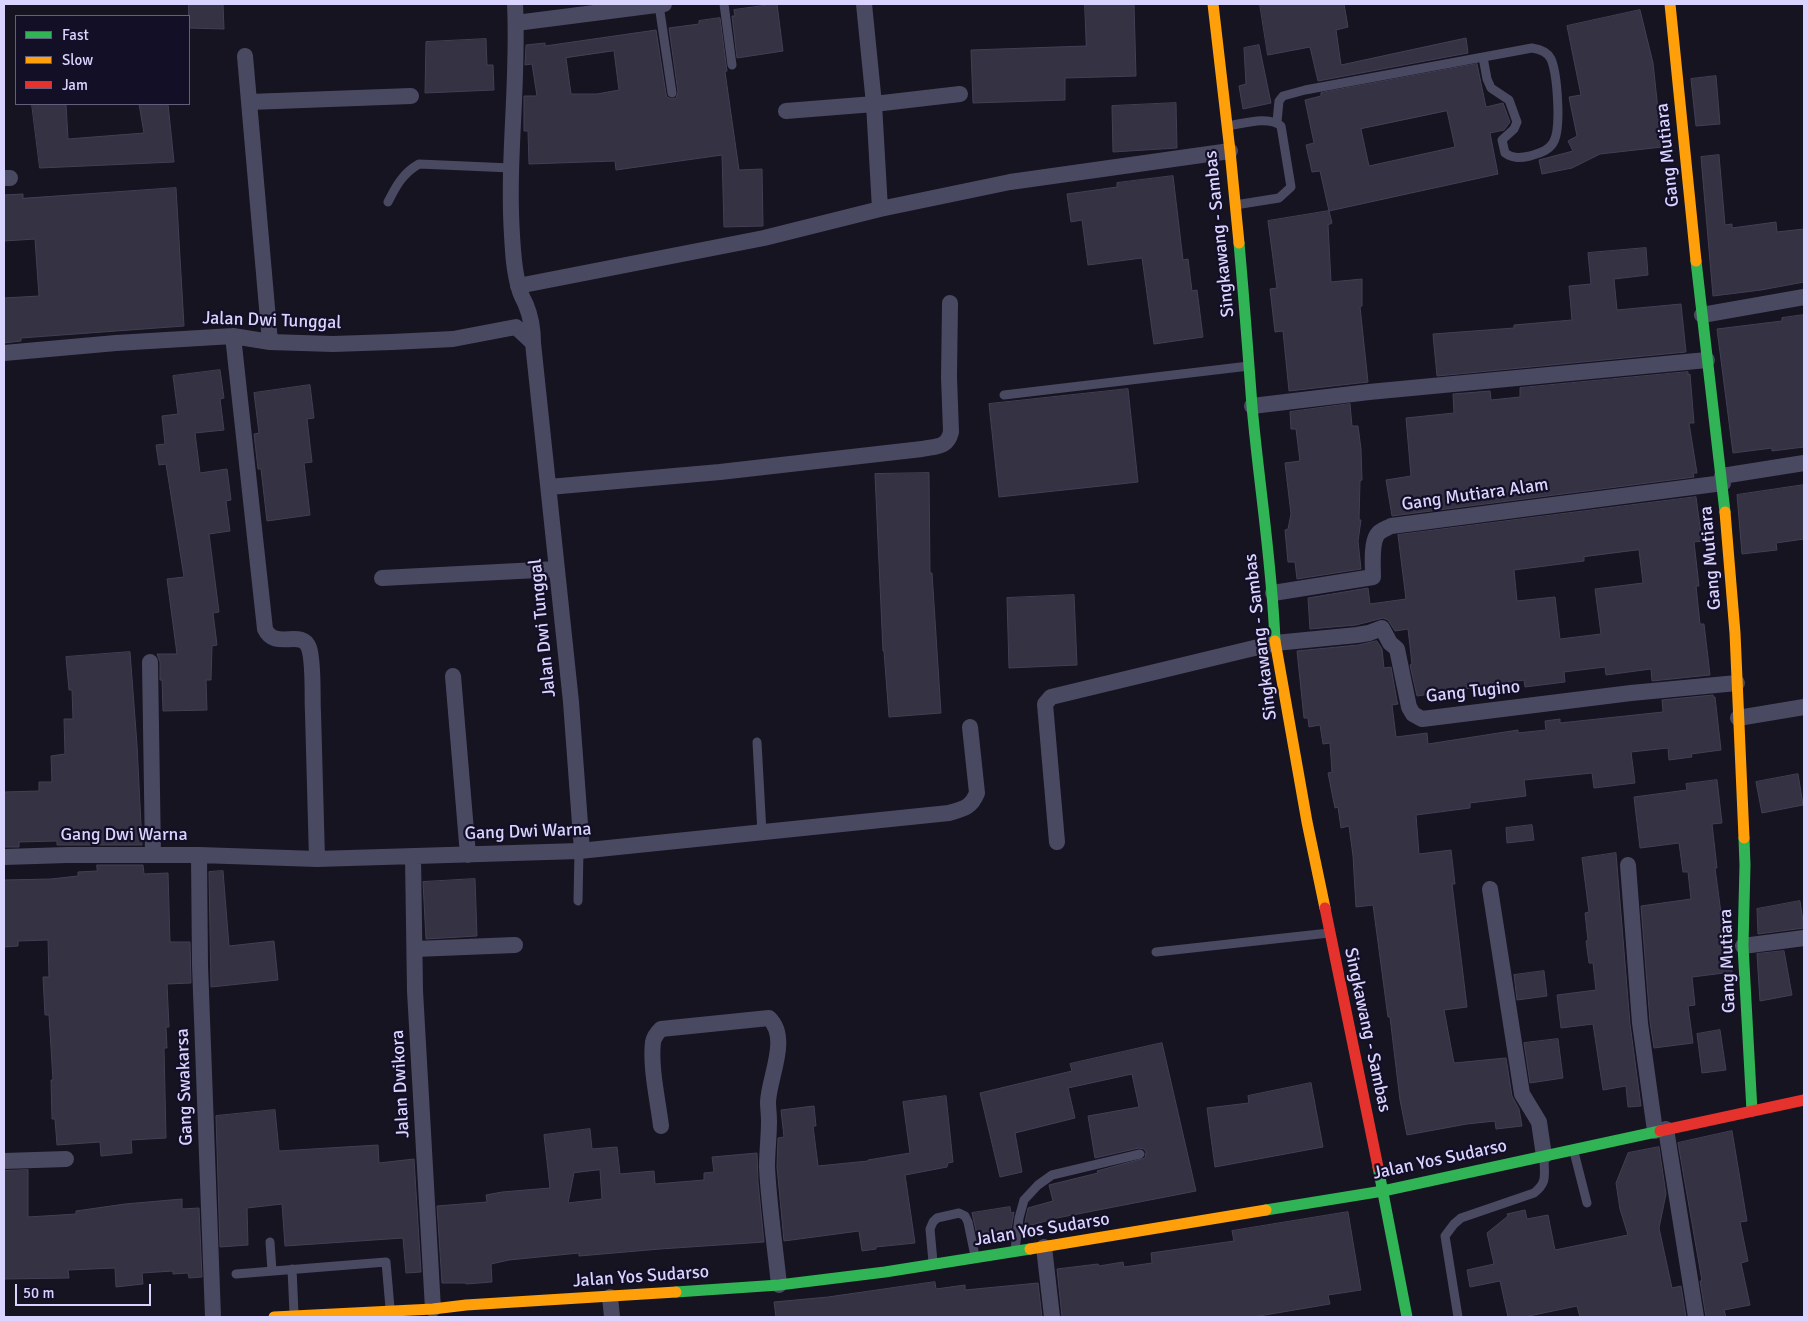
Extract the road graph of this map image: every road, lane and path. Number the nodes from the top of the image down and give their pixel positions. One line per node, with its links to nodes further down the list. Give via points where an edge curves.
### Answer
1 (514, 4): 7 (street, Jalan Dwi Tunggal)
2 (662, 4): 7 (street); 11 (lane)
3 (724, 4): 10 (lane)
4 (864, 4): 15 (street)
5 (1213, 4): 18 (street, Singkawang - Sambas)
6 (1670, 4): 27 (street, Gang Mutiara)
7 (516, 23): 20 (street, Jalan Dwi Tunggal)
8 (245, 56): 14 (street)
9 (1483, 57): 9 (lane, via 1532,48 1542,50 1550,58 1558,110 1557,133 1545,151 1512,158 1505,153 1502,140 1517,122 1509,100 1491,88); 17 (lane, via 1283,96 1279,101)
10 (732, 65)
11 (672, 93)
12 (960, 94): 15 (street)
13 (411, 96): 14 (street)
14 (249, 102): 30 (street)
15 (874, 104): 16 (street); 23 (street)
16 (786, 111)
17 (1277, 122): 18 (lane, via 1269,120); 22 (lane, via 1281,126 1291,187 1279,198)
18 (1226, 126): 19 (street, Singkawang - Sambas)
19 (1230, 151): 22 (street, Singkawang - Sambas); 23 (street, via 1010,182)
20 (511, 168): 21 (lane, via 420,164 409,170 398,183); 24 (street, Jalan Dwi Tunggal, via 512,233)
21 (388, 202)
22 (1235, 206): 34 (street, Singkawang - Sambas)
23 (880, 209): 24 (street, via 764,238)
24 (519, 289): 28 (street, via 515,302); 31 (street, Jalan Dwi Tunggal, via 530,315)
25 (1804, 297): 27 (street)
26 (950, 302): 39 (street, via 952,432 945,444 720,472)
27 (1702, 315): 33 (street, Gang Mutiara)
28 (516, 327): 30 (street, Jalan Dwi Tunggal, via 453,339 333,344); 31 (street)
29 (233, 336): 30 (street, Jalan Dwi Tunggal); 32 (street, Jalan Dwi Tunggal); 59 (street, via 265,629 273,639 301,639 309,648)
30 (270, 342)
31 (533, 342): 39 (street, Jalan Dwi Tunggal)
32 (4, 353)
33 (1708, 360): 36 (street); 38 (street, Gang Mutiara)
34 (1250, 366): 35 (lane); 36 (street, Singkawang - Sambas)
35 (1004, 395)
36 (1252, 406): 42 (street, Singkawang - Sambas)
37 (1804, 463): 38 (street)
38 (1722, 479): 42 (street, Gang Mutiara Alam, via 1391,526 1377,535 1373,577); 46 (street, Gang Mutiara)
39 (549, 486): 40 (street, Jalan Dwi Tunggal)
40 (557, 569): 41 (street); 53 (street, Jalan Dwi Tunggal, via 572,702)
41 (382, 578)
42 (1273, 593): 43 (street, Singkawang - Sambas)
43 (1275, 643): 46 (street, Gang Tugino, via 1356,635 1382,628 1397,650 1409,707 1422,719); 52 (street, via 1051,697 1045,704); 63 (street, Singkawang - Sambas)
44 (150, 662): 54 (street)
45 (453, 676): 56 (street)
46 (1737, 683): 48 (street, Gang Mutiara)
47 (1804, 707): 48 (street)
48 (1738, 718): 66 (street, Gang Mutiara, via 1745,865)
49 (970, 727): 51 (street, Gang Dwi Warna, via 977,793 974,802 965,808 949,813)
50 (757, 742): 51 (lane)
51 (762, 833): 53 (street, Gang Dwi Warna)
52 (1057, 842)
53 (581, 851): 56 (street, Gang Dwi Warna); 62 (lane)
54 (153, 855): 55 (street, Gang Dwi Warna); 57 (street, Gang Dwi Warna)
55 (199, 855): 59 (street, Gang Dwi Warna); 94 (street, Gang Swakarsa)
56 (468, 855): 58 (street, Gang Dwi Warna)
57 (4, 856)
58 (413, 856): 59 (street, Gang Dwi Warna); 67 (street, Jalan Dwikora)
59 (317, 859)
60 (1628, 865): 72 (street, via 1640,1023)
61 (1490, 889): 75 (street, via 1522,1094 1539,1122)
62 (578, 901)
63 (1329, 933): 68 (lane); 78 (street, Singkawang - Sambas)
64 (1804, 938): 66 (street)
65 (515, 944): 67 (street)
66 (1743, 946): 70 (street, Gang Mutiara)
67 (415, 949): 91 (street, Jalan Dwikora)
68 (1156, 952)
69 (1804, 1100): 70 (street, Jalan Yos Sudarso)
70 (1752, 1111): 72 (street, Jalan Yos Sudarso)
71 (661, 1126): 88 (street, via 654,1065 653,1041 656,1034 661,1030 769,1018 774,1023 778,1034 777,1056 768,1103 767,1166)
72 (1661, 1130): 73 (street, Jalan Yos Sudarso); 101 (street)
73 (1574, 1149): 75 (street, Jalan Yos Sudarso); 79 (lane)
74 (1140, 1154): 82 (lane, via 1052,1175 1038,1184 1024,1200 1018,1218)
75 (1544, 1156): 78 (street, Jalan Yos Sudarso); 100 (lane, via 1544,1180 1534,1193 1461,1218 1445,1236)
76 (66, 1159): 77 (street)
77 (4, 1161)
78 (1383, 1190): 81 (street, Jalan Yos Sudarso); 99 (street, Singkawang - Sambas)
79 (1587, 1203)
80 (270, 1242): 86 (lane)
81 (1044, 1247): 82 (street, Jalan Yos Sudarso); 98 (street)
82 (1015, 1252): 83 (street, Jalan Yos Sudarso)
83 (975, 1258): 84 (street, Jalan Yos Sudarso); 84 (lane, via 968,1222 958,1213 937,1218 930,1228)
84 (933, 1265): 88 (street, Jalan Yos Sudarso)
85 (292, 1270): 86 (lane); 92 (lane, via 386,1262); 93 (lane)
86 (272, 1271): 87 (lane)
87 (236, 1274)
88 (779, 1285): 89 (street, Jalan Yos Sudarso)
89 (610, 1297): 90 (street, Jalan Yos Sudarso); 97 (street)
90 (466, 1305): 91 (street, Jalan Yos Sudarso); 96 (lane)
91 (433, 1309): 92 (street, Jalan Yos Sudarso)
92 (390, 1311): 93 (street, Jalan Yos Sudarso)
93 (294, 1316): 95 (street, Jalan Yos Sudarso)
94 (213, 1317)
95 (274, 1317)
96 (467, 1317)
97 (612, 1317)
98 (1052, 1317)
99 (1407, 1317)
100 (1458, 1317)
101 (1696, 1317)

